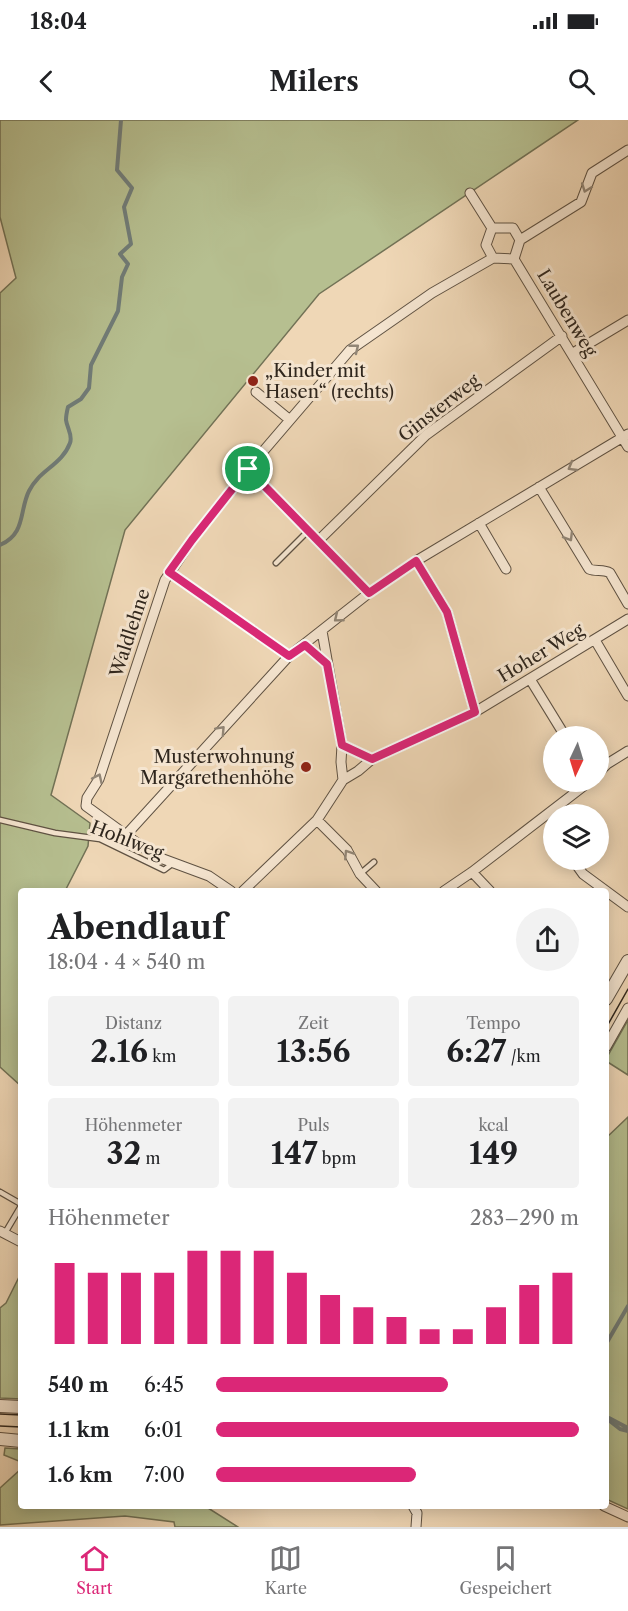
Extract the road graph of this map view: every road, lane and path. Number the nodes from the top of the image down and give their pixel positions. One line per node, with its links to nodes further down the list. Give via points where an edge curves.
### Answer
1 (628, 150): 4 (street, one-way to 4, via 592,173 581,202)
2 (470, 193): 3 (street)
3 (492, 228): 4 (street, via 513,228); 5 (street, via 486,245)
4 (520, 240): 6 (street)
5 (493, 258): 6 (street); 11 (street, Waldlehne, one-way to 5, via 350,350 432,293)
6 (514, 259): 8 (street, Laubenweg)
7 (628, 320): 9 (street)
8 (562, 336): 9 (street, Laubenweg); 18 (street, Ginsterweg, via 426,435)
9 (573, 353): 12 (street, Laubenweg)
10 (256, 392): 11 (street)
11 (290, 420): 14 (street, Waldlehne)
12 (625, 436): 13 (street, Laubenweg); 15 (street, one-way to 15)
13 (628, 447)
14 (248, 469): 17 (street); 22 (street, Waldlehne)
15 (539, 487): 16 (street); 24 (street, one-way to 24, via 589,569 610,573)
16 (479, 523): 19 (street); 21 (street)
17 (309, 530): 18 (street); 20 (lane)
18 (319, 540): 23 (street)
19 (416, 561): 23 (street); 33 (street, via 447,612)
20 (276, 563)
21 (506, 569)
22 (169, 572): 29 (street); 45 (street, Waldlehne, one-way to 22, via 89,808 86,801 99,779)
23 (369, 593): 26 (street, one-way to 26)
24 (628, 604)
25 (628, 619): 27 (street, Hoher Weg)
26 (322, 631): 28 (street); 30 (street)
27 (595, 640): 31 (street, Hoher Weg); 32 (street)
28 (305, 645): 29 (street); 30 (street)
29 (289, 656): 45 (street, one-way to 29)
30 (327, 664): 35 (street)
31 (530, 679): 33 (street, Hoher Weg); 34 (street)
32 (628, 696)
33 (475, 712): 37 (street, Hoher Weg)
34 (559, 726)
35 (342, 745): 37 (street); 39 (street)
36 (628, 751): 38 (street)
37 (372, 759): 39 (street, Hoher Weg)
38 (609, 763)
39 (343, 780): 43 (street)
40 (578, 792): 41 (street)
41 (565, 804)
42 (0, 820): 47 (lane, Hohlweg, via 99,839 164,870)
43 (317, 820): 50 (street, one-way to 43, via 347,850); 52 (street)
44 (543, 823): 49 (street)
45 (126, 835): 47 (street, via 155,856)
46 (374, 862): 50 (lane)
47 (173, 863): 51 (street, via 209,876)
48 (580, 870): 56 (street)
49 (472, 872): 54 (street); 55 (street)
50 (360, 874): 53 (street)
51 (227, 888)
52 (246, 888)
53 (373, 888)
54 (448, 888)
55 (487, 888)
56 (602, 888)
57 (609, 893): 58 (street)
58 (628, 907)
59 (628, 961): 60 (street)
60 (609, 994)
61 (628, 1008): 62 (street)
62 (609, 1042)
63 (0, 1192): 64 (lane)
64 (18, 1203)
65 (18, 1209): 66 (lane)
66 (2, 1232): 67 (street)
67 (18, 1240)
68 (0, 1406): 69 (street)
69 (18, 1407)
70 (0, 1439): 71 (street)
71 (18, 1441)
72 (609, 1508): 74 (street)
73 (415, 1509): 75 (street)
74 (628, 1517)
75 (416, 1527)

